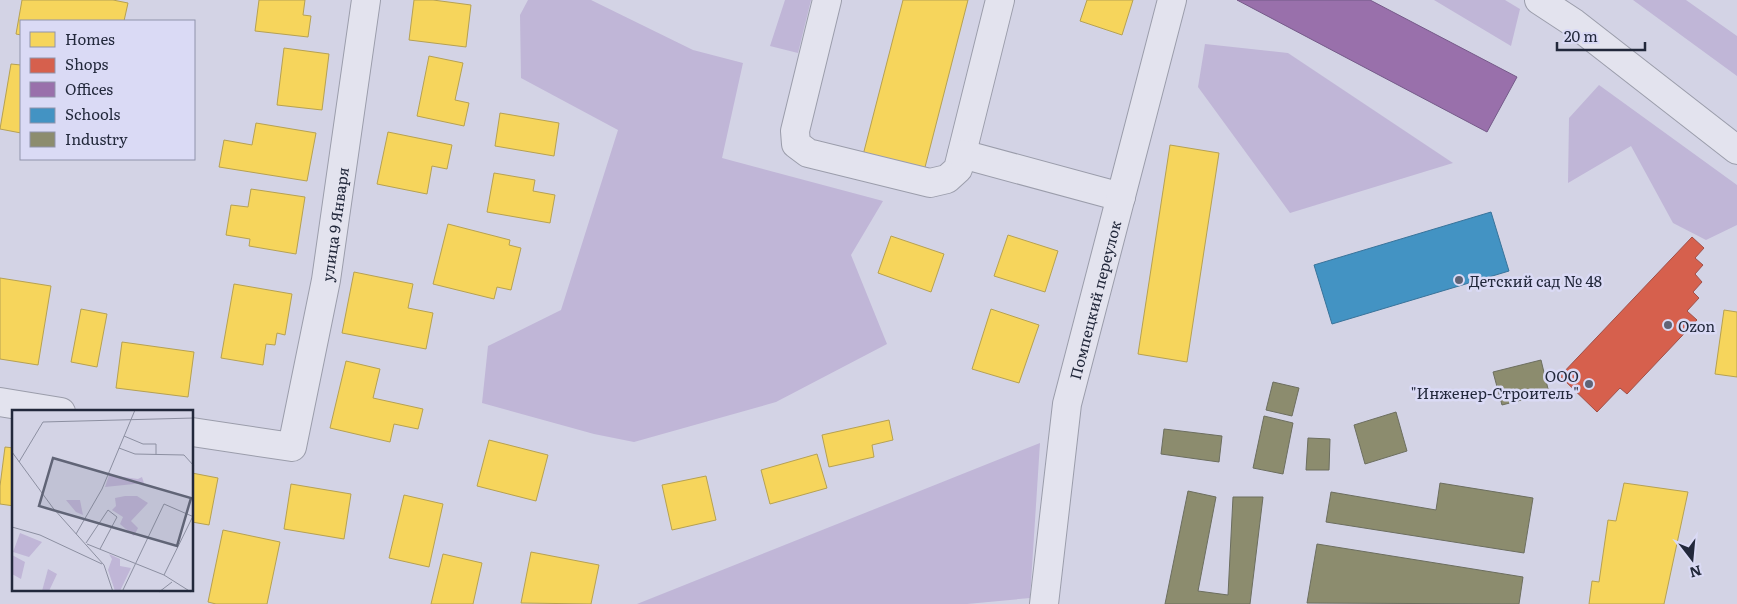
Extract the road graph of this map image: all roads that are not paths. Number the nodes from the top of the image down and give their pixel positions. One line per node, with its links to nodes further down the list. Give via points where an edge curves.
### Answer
1 (366, 0): 11 (street, улица 9 Января, via 326,280 292,447)
2 (827, 0): 7 (street, via 795,131 796,144 808,153 930,183 953,174 958,169)
3 (1000, 0): 7 (street)
4 (1172, 0): 8 (street, Помпецкий переулок)
5 (1538, 0): 6 (street, via 1574,23)
6 (1737, 150)
7 (962, 154): 8 (street)
8 (1120, 197): 12 (street, Помпецкий переулок, via 1067,404)
9 (0, 402): 10 (street)
10 (49, 410)
11 (194, 432)
12 (1044, 604)

